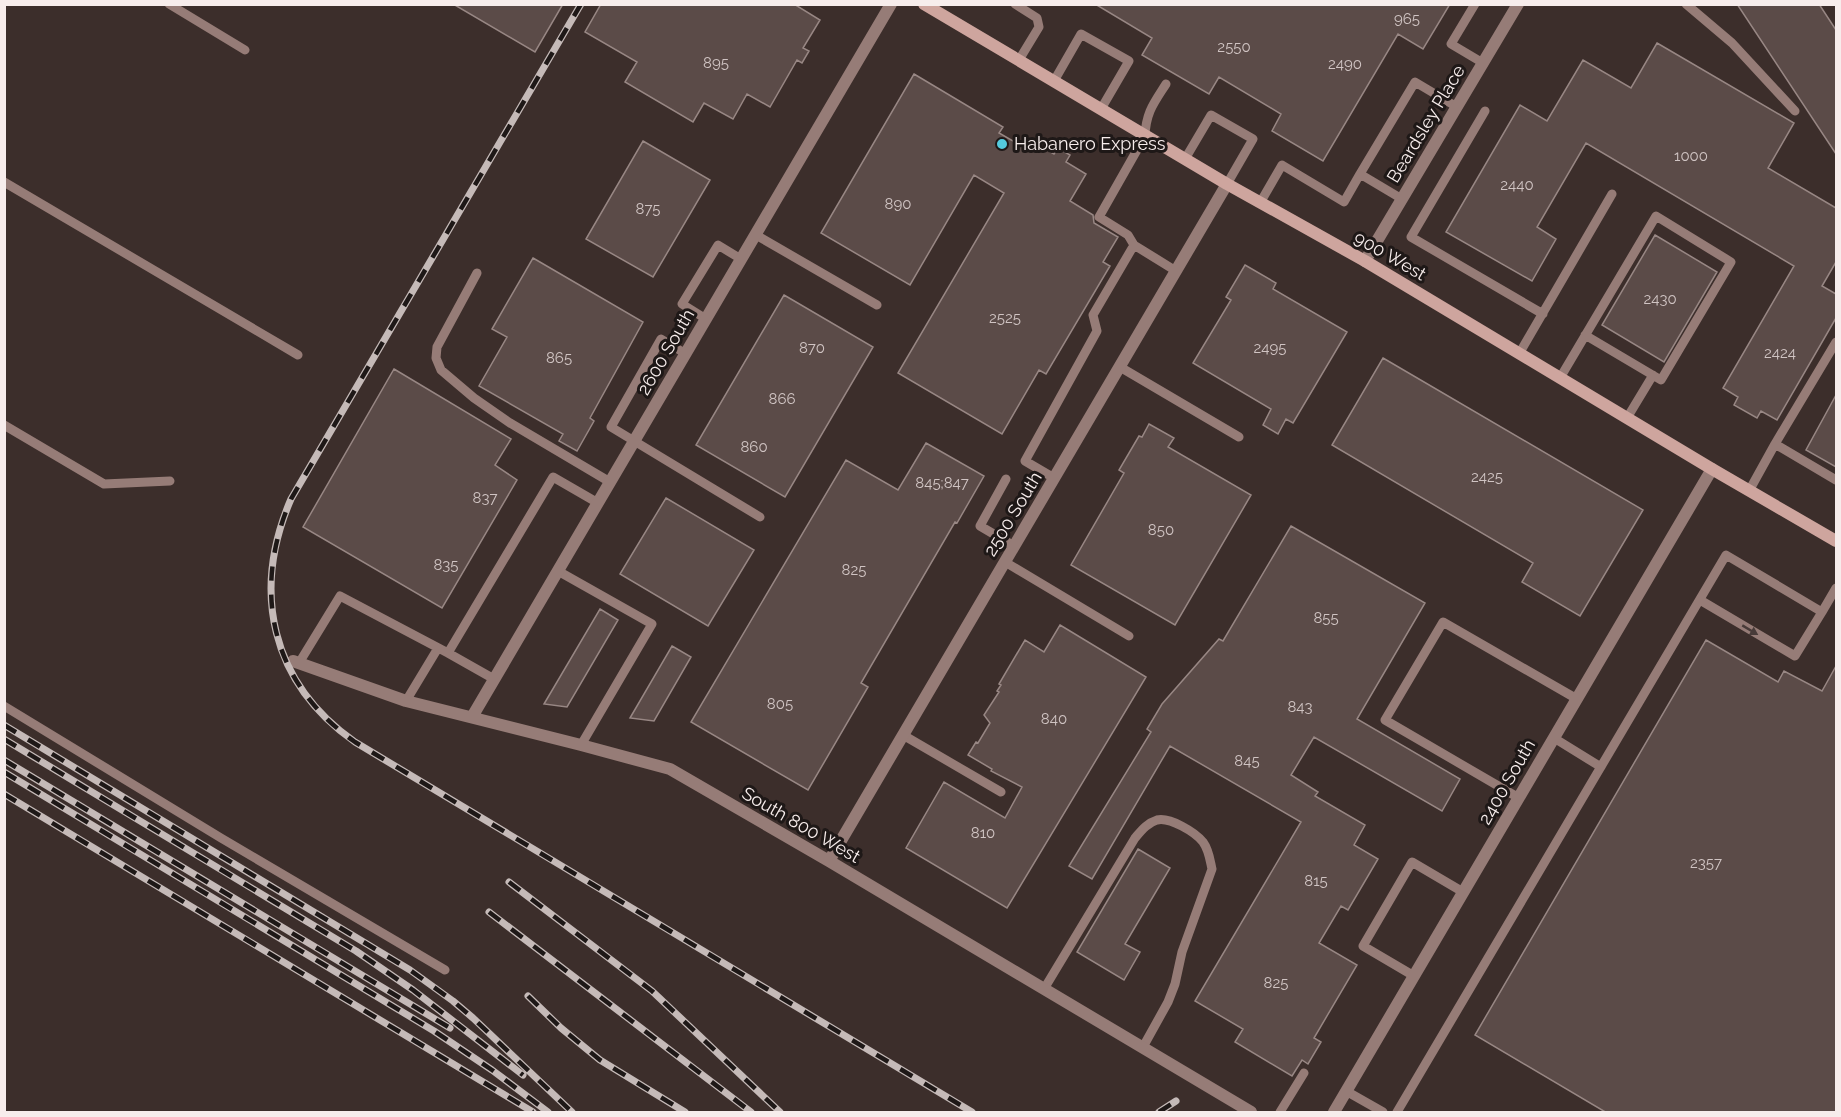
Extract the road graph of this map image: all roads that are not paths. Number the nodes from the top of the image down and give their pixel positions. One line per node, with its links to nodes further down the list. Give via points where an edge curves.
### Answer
1 (169, 4): 8 (lane)
2 (891, 4): 25 (street, 2600 South)
3 (924, 4): 9 (main road, 900 West)
4 (1015, 4): 9 (lane, via 1036,18 1039,27)
5 (1474, 4): 10 (lane, via 1451,44)
6 (1518, 4): 10 (street, Beardsley Place)
7 (1686, 4): 16 (lane, via 1732,43)
8 (245, 50)
9 (1019, 60): 11 (main road, 900 West)
10 (1483, 63): 13 (street, Beardsley Place)
11 (1054, 81): 14 (main road, 900 West); 14 (lane, via 1081,34 1129,61)
12 (1166, 84): 17 (lane, via 1145,121)
13 (1457, 107): 19 (lane, via 1414,82); 23 (street, Beardsley Place)
14 (1101, 109): 17 (main road, 900 West)
15 (1485, 111): 32 (lane, via 1411,237)
16 (1795, 111)
17 (1145, 136): 18 (main road, 900 West); 26 (lane, via 1099,217 1128,235)
18 (1185, 159): 21 (main road, 900 West); 21 (lane, via 1211,115 1253,139)
19 (1360, 174): 23 (lane); 24 (lane, via 1344,201 1282,165)
20 (4, 182): 38 (lane)
21 (1227, 184): 24 (main road, 900 West); 29 (street, 2500 South)
22 (1612, 194): 32 (lane)
23 (1402, 199): 28 (street, Beardsley Place)
24 (1260, 203): 28 (main road, 900 West)
25 (756, 235): 27 (street, 2600 South); 31 (lane)
26 (1134, 245): 29 (lane); 48 (lane, via 1093,315 1097,331 1025,461)
27 (741, 259): 33 (street, 2600 South); 33 (lane, via 718,245 682,304)
28 (1365, 261): 37 (main road, 900 West)
29 (1176, 271): 39 (street, 2500 South)
30 (477, 273): 52 (lane, via 437,347 441,370 510,423)
31 (877, 304)
32 (1543, 314): 37 (lane)
33 (706, 319): 36 (street, 2600 South)
34 (1585, 335): 40 (lane); 40 (lane, via 1656,216 1731,262 1661,380); 41 (lane)
35 (1836, 342): 46 (lane)
36 (686, 354): 45 (street, 2600 South); 45 (lane, via 661,339 611,427)
37 (1519, 354): 41 (main road, 900 West)
38 (298, 355)
39 (1120, 367): 44 (lane); 48 (street, 2500 South)
40 (1653, 375): 42 (lane)
41 (1560, 378): 42 (main road, 900 West)
42 (1627, 418): 47 (main road, 900 West)
43 (4, 425): 50 (lane, via 104,484)
44 (1239, 437)
45 (635, 440): 52 (street, 2600 South); 55 (lane)
46 (1775, 444): 51 (lane); 53 (lane)
47 (1712, 469): 53 (main road, 900 West); 68 (street, 2400 South)
48 (1054, 478): 57 (street, 2500 South)
49 (1006, 479): 57 (lane, via 980,526)
50 (170, 480)
51 (1836, 480)
52 (610, 482): 54 (street, 2600 South)
53 (1749, 491): 56 (main road, 900 West)
54 (598, 503): 59 (street, 2600 South); 65 (lane, via 554,477)
55 (760, 517)
56 (1836, 541)
57 (1014, 546): 58 (street, 2500 South)
58 (1005, 562): 63 (lane); 72 (street, 2500 South)
59 (558, 571): 67 (street, 2600 South); 74 (lane, via 652,624)
60 (1836, 588): 62 (lane)
61 (1700, 600): 62 (lane, one-way to 62, via 1795,656); 62 (lane, via 1726,555); 75 (lane)
62 (1822, 612)
63 (1129, 636)
64 (438, 648): 65 (lane); 66 (lane, via 340,596); 69 (lane)
65 (448, 653): 67 (lane)
66 (296, 662): 69 (street, South 800 West)
67 (494, 679): 71 (street, 2600 South)
68 (1577, 699): 73 (street, 2400 South); 77 (lane, via 1443,622 1385,720)
69 (406, 701): 71 (street, South 800 West)
70 (4, 706): 80 (lane)
71 (472, 717): 74 (street, South 800 West)
72 (903, 735): 76 (lane); 78 (street, 2500 South)
73 (1554, 738): 75 (lane); 77 (street, 2400 South)
74 (581, 745): 78 (street, South 800 West, via 670,769)
75 (1601, 767): 90 (lane)
76 (1001, 792)
77 (1518, 798): 79 (street, 2400 South)
78 (829, 861): 82 (street, South 800 West)
79 (1464, 892): 81 (street, 2400 South); 81 (lane, via 1412,862 1362,946)
80 (445, 970)
81 (1414, 976): 85 (street, 2400 South)
82 (1044, 989): 83 (street, South 800 West); 83 (lane, via 1135,838 1148,824 1159,820 1190,831 1202,842 1212,869 1168,1002)
83 (1143, 1047): 86 (street, South 800 West)
84 (1304, 1073): 87 (lane)
85 (1346, 1091): 88 (street, 2400 South); 89 (lane)
86 (1251, 1113)
87 (1280, 1113)
88 (1334, 1113)
89 (1383, 1113)
90 (1397, 1113)

